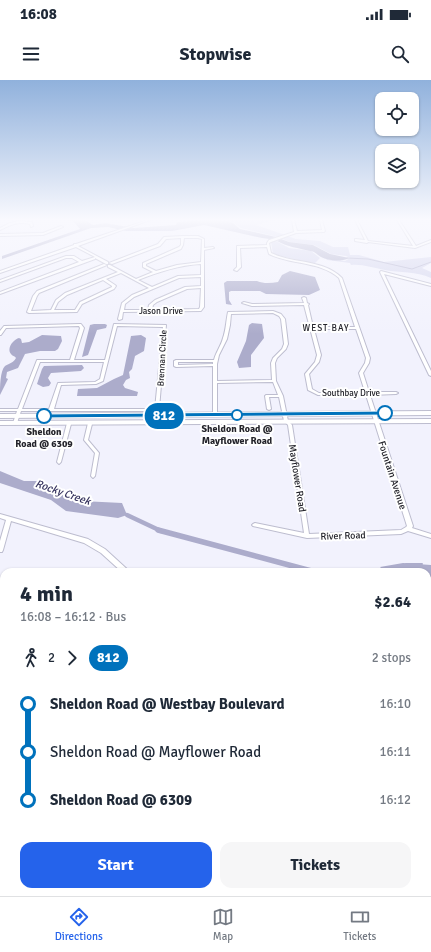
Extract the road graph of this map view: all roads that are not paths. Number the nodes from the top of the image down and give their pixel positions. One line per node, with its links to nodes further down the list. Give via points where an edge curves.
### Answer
1 (39, 258): 15 (street)
2 (63, 258): 21 (street)
3 (75, 258): 11 (street)
4 (94, 258): 11 (street); 13 (street)
5 (97, 258): 13 (street)
6 (124, 258): 13 (street)
7 (157, 258): 17 (street, via 144,264)
8 (203, 258): 12 (street)
9 (239, 258): 14 (street, via 239,267)
10 (284, 258): 34 (street, Fountain Avenue, via 336,274 340,278)
11 (82, 262): 25 (street)
12 (203, 263): 17 (street, via 177,265); 18 (street)
13 (108, 264): 16 (street); 31 (street, via 38,292 29,312)
14 (236, 270)
15 (0, 272)
16 (121, 272): 19 (street); 20 (street)
17 (154, 272): 20 (street)
18 (203, 276): 23 (street); 24 (street, via 178,277)
19 (103, 280): 31 (street, via 61,297); 31 (street, via 114,286 113,288 80,302 76,311)
20 (135, 280): 24 (street)
21 (0, 281)
22 (431, 285): 39 (street, via 382,272)
23 (202, 287): 30 (street, via 186,288 156,301 151,305); 30 (street, Jason Drive, via 200,310)
24 (151, 288): 29 (street, via 128,299 123,304)
25 (0, 293)
26 (304, 298): 28 (street, Southbay Drive)
27 (244, 303): 28 (street)
28 (307, 304): 33 (street, Southbay Drive)
29 (122, 311): 30 (street, Jason Drive); 32 (street)
30 (150, 311)
31 (52, 312)
32 (120, 319)
33 (314, 328): 34 (street); 42 (street, Southbay Drive, via 319,355 317,362 307,374 310,390 318,394)
34 (358, 328): 42 (street, Fountain Avenue, via 368,358 361,373)
35 (0, 334): 36 (street, via 3,328 9,326 80,325 82,328)
36 (72, 361): 37 (street); 49 (street, via 38,361)
37 (106, 361): 47 (street, Brennan Circle, via 100,382 59,384); 50 (street, Brennan Circle, via 115,325 165,326 159,401 161,408)
38 (215, 363): 38 (street, via 176,361 176,366); 40 (street, via 225,339 229,313 273,312 283,319 286,344 275,358); 41 (street)
39 (431, 375)
40 (274, 381): 41 (street); 44 (street)
41 (215, 382): 48 (street)
42 (368, 393): 43 (street, Southbay Drive); 51 (street, Fountain Avenue)
43 (396, 393)
44 (281, 396): 45 (street, via 267,396); 54 (street)
45 (269, 409)
46 (0, 410): 49 (street)
47 (51, 410): 49 (street); 50 (street)
48 (215, 412): 50 (main road); 54 (main road)
49 (19, 413): 50 (main road); 53 (main road); 57 (street)
50 (157, 413): 58 (street, Brennan Circle)
51 (374, 413): 52 (main road); 54 (main road); 55 (street, Fountain Avenue)
52 (431, 413)
53 (0, 416)
54 (286, 417): 55 (main road); 58 (main road); 68 (street, Mayflower Road, via 290,425)
55 (376, 421): 56 (main road); 67 (street, Fountain Avenue, via 410,526)
56 (431, 421)
57 (15, 423): 59 (main road); 60 (main road)
58 (156, 423): 61 (main road)
59 (0, 424)
60 (69, 424): 61 (main road); 62 (street)
61 (90, 424): 63 (street, via 86,440 97,453)
62 (59, 462)
63 (93, 476)
64 (0, 516): 65 (street)
65 (9, 519): 70 (street); 71 (street, via 86,541 103,551)
66 (255, 525): 68 (street, River Road)
67 (408, 529): 68 (street, River Road, via 401,532); 69 (street, River Road)
68 (307, 536)
69 (431, 536)
70 (0, 550)
71 (122, 568)

